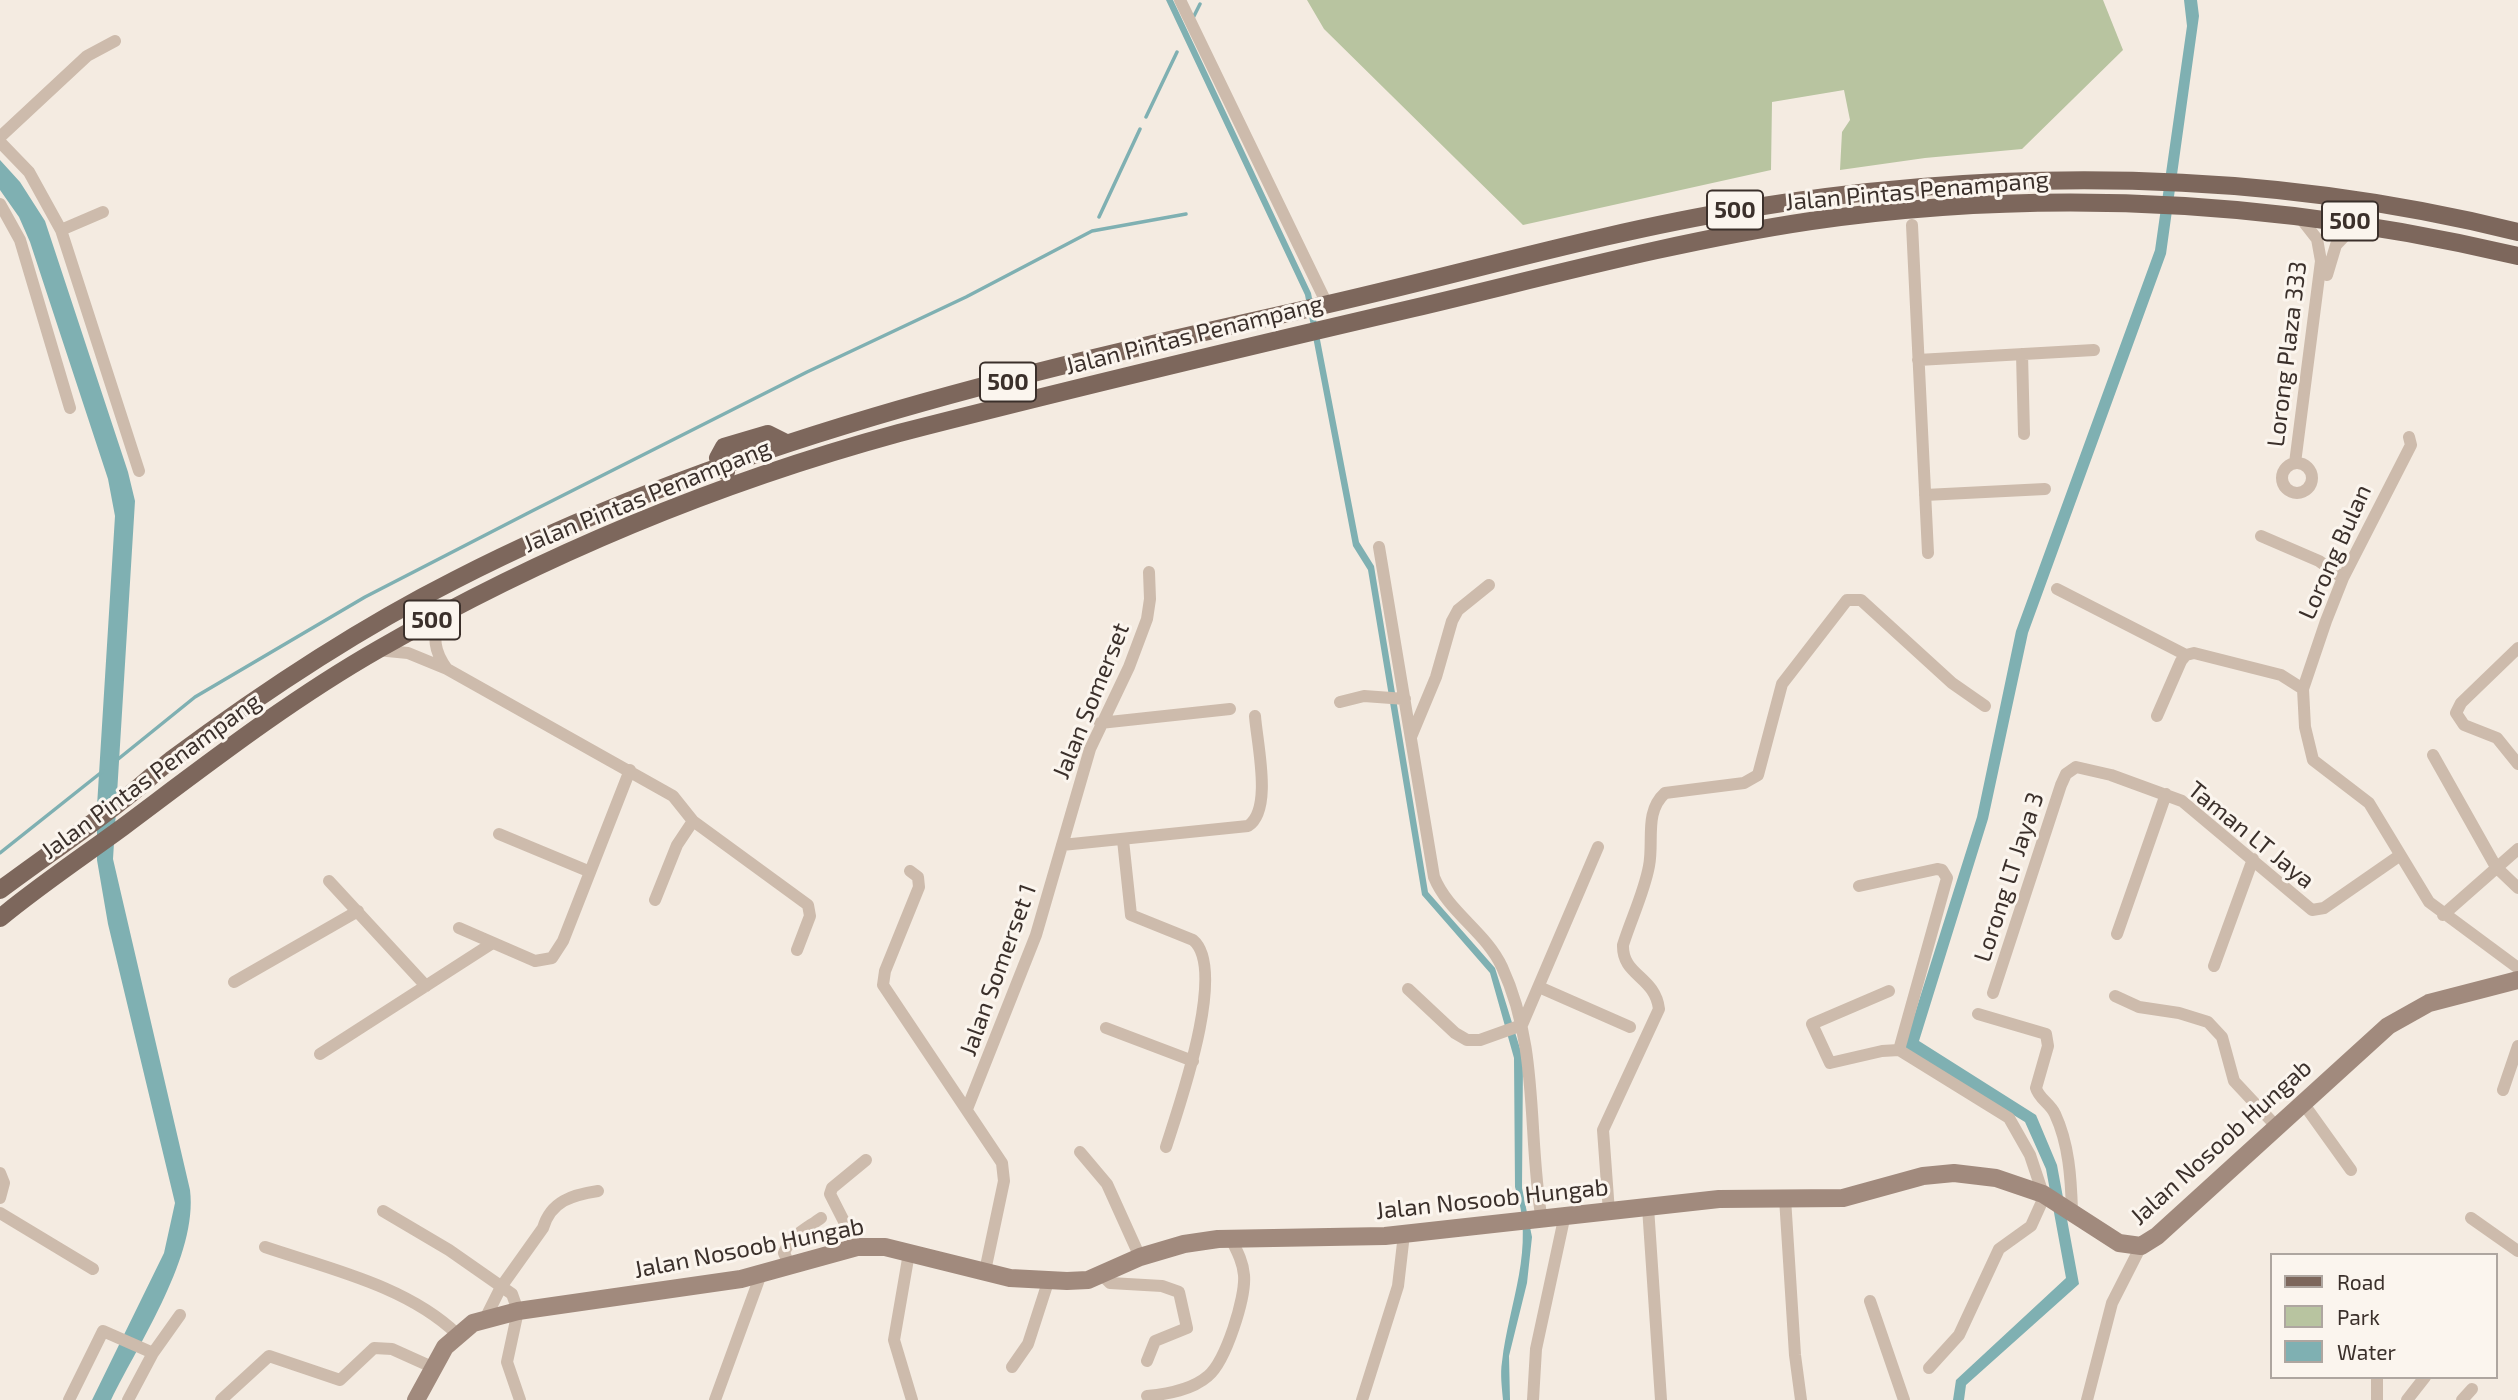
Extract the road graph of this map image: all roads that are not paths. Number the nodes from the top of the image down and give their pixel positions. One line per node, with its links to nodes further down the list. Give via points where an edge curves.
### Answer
1 (1180, 0): 14 (street)
2 (115, 41): 3 (street, via 88,56)
3 (0, 139): 11 (street, via 29,172)
4 (0, 204): 18 (street, via 20,240)
5 (1976, 206): 7 (main road, Jalan Pintas Penampang / 500); 8 (main road, Jalan Pintas Penampang / 500, via 2180,204); 10 (street, via 1924,214)
6 (103, 212): 11 (street)
7 (1877, 214): 10 (street, via 1897,216); 23 (main road, Jalan Pintas Penampang / 500, via 1707,240 1332,327 1015,403)
8 (2299, 215): 9 (main road, Jalan Pintas Penampang / 500); 9 (street, Lorong Plaza 333, via 2317,239 2321,261 2298,463 2329,261)
9 (2357, 222): 13 (main road, Jalan Pintas Penampang / 500)
10 (1912, 225): 17 (street)
11 (61, 229): 22 (street)
12 (2518, 232): 14 (main road, Jalan Pintas Penampang / 500, via 2337,195 2155,181 2044,179 1940,184 1816,198 1643,229)
13 (2518, 256)
14 (1326, 304): 21 (main road, Jalan Pintas Penampang / 500, via 891,411)
15 (2094, 350): 16 (street)
16 (2022, 354): 17 (street); 19 (street)
17 (1919, 360): 25 (street)
18 (70, 408)
19 (2024, 434)
20 (2409, 438): 30 (street, Lorong Bulan, via 2411,445)
21 (720, 466): 23 (main road, via 730,473 751,468); 34 (main road, Jalan Pintas Penampang / 500, via 601,512)
22 (139, 471)
23 (767, 472): 32 (main road, Jalan Pintas Penampang / 500, via 620,528)
24 (2045, 489): 25 (street)
25 (1925, 495): 28 (street)
26 (2260, 536): 30 (street, via 2319,561)
27 (1380, 547): 41 (street)
28 (1928, 554)
29 (1149, 572): 47 (street, Jalan Somerset, via 1147,619)
30 (2343, 578): 40 (street, Lorong Bulan)
31 (1489, 585): 48 (street, via 1458,610 1452,621 1436,677)
32 (498, 586): 34 (main road, via 487,576 476,577 440,597); 35 (main road, Jalan Pintas Penampang / 500)
33 (2057, 589): 38 (street)
34 (419, 599): 68 (main road, Jalan Pintas Penampang / 500, via 248,706)
35 (438, 617): 37 (main road, Jalan Pintas Penampang / 500); 39 (street, via 434,643)
36 (2518, 648): 50 (street, via 2456,713 2465,725 2497,738)
37 (377, 650): 39 (street, via 408,653); 72 (main road, Jalan Pintas Penampang / 500, via 246,734)
38 (2186, 655): 40 (street, via 2266,670); 46 (street)
39 (447, 669): 51 (street)
40 (2303, 689): 60 (street, Lorong Bulan, via 2305,727 2314,760 2369,803)
41 (1405, 699): 42 (street, via 1379,696); 48 (street)
42 (1340, 702)
43 (1985, 706): 111 (street, via 1861,600 1853,598 1782,684 1758,775 1744,783 1665,793 1656,801 1650,866 1623,954 1626,963 1655,991 1659,1009 1603,1130)
44 (1230, 709): 47 (street)
45 (1255, 716): 56 (street, via 1262,800 1259,815 1248,826)
46 (2157, 716)
47 (1100, 723): 57 (street, Jalan Somerset)
48 (1411, 737): 88 (street, via 1434,877 1441,892 1497,958)
49 (2433, 755): 62 (street)
50 (2518, 764)
51 (630, 770): 54 (street, via 673,796); 63 (street)
52 (2066, 774): 53 (street, Taman LT Jaya, via 2083,766); 85 (street, Lorong LT Jaya 3)
53 (2166, 794): 61 (street, Taman LT Jaya, via 2190,807); 74 (street)
54 (693, 821): 69 (street, via 677,845); 76 (street, via 808,905 810,916)
55 (499, 834): 63 (street)
56 (1123, 840): 57 (street); 94 (street, via 1131,915 1199,945 1202,1029)
57 (1062, 845): 97 (street, Jalan Somerset 1, via 1036,935)
58 (1598, 848): 82 (street)
59 (2518, 849): 62 (street)
60 (2399, 856): 61 (street, Taman LT Jaya, via 2317,911 2305,907); 71 (street, Lorong Bulan, via 2423,896)
61 (2253, 859): 77 (street)
62 (2496, 867): 67 (street); 71 (street)
63 (588, 871): 75 (street, via 563,941 552,958 535,961)
64 (910, 871): 97 (street, Jalan Somerset 1, via 918,877 919,887 883,985)
65 (329, 881): 70 (street)
66 (1859, 886): 92 (street, via 1937,869 1947,878)
67 (2518, 888)
68 (0, 890)
69 (654, 901)
70 (358, 911): 80 (street); 81 (street)
71 (2443, 915): 78 (street, Lorong Bulan)
72 (0, 918)
73 (459, 928): 75 (street)
74 (2117, 934)
75 (491, 944): 81 (street)
76 (797, 950)
77 (2214, 966)
78 (2518, 968)
79 (2518, 981): 96 (main road, Jalan Nosoob Hungab, via 2457,995 2403,1015)
80 (234, 982)
81 (426, 986): 93 (street)
82 (1539, 987): 88 (street); 89 (street)
83 (1408, 989): 88 (street, via 1467,1040)
84 (1889, 990): 92 (street, via 1811,1024 1830,1063)
85 (1993, 993)
86 (2115, 996): 98 (street, via 2139,1007 2208,1021 2222,1037 2234,1080)
87 (1978, 1014): 109 (street, via 2046,1034 2048,1046 2036,1088 2053,1110 2064,1142)
88 (1519, 1027): 116 (street, via 1533,1087)
89 (1630, 1027)
90 (1106, 1028): 94 (street)
91 (2518, 1046): 95 (street)
92 (1899, 1050): 105 (street, via 2010,1118)
93 (320, 1054)
94 (1193, 1061): 99 (street)
95 (2503, 1090)
96 (2303, 1103): 98 (main road, Jalan Nosoob Hungab); 102 (street)
97 (967, 1109): 127 (street, Jalan Somerset 1, via 999,1155 1004,1170)
98 (2276, 1126): 119 (main road, Jalan Nosoob Hungab)
99 (1166, 1147)
100 (1080, 1152): 124 (street, via 1107,1184)
101 (866, 1160): 121 (street, via 830,1194)
102 (2351, 1170)
103 (0, 1172): 106 (street, via 4,1183)
104 (598, 1191): 131 (street, via 555,1206)
105 (2045, 1195): 107 (main road, Jalan Nosoob Hungab, via 1996,1178 1954,1172 1915,1177 1843,1198); 109 (main road, Jalan Nosoob Hungab); 141 (street, via 2031,1226 1999,1249 1959,1335)
106 (0, 1198)
107 (1785, 1198): 108 (main road, Jalan Nosoob Hungab); 156 (street)
108 (1648, 1207): 111 (main road, Jalan Nosoob Hungab); 155 (street)
109 (2069, 1209): 119 (main road, Jalan Nosoob Hungab, via 2119,1243)
110 (383, 1211): 131 (street)
111 (1609, 1212): 115 (main road, Jalan Nosoob Hungab)
112 (1, 1215): 126 (street)
113 (821, 1218): 125 (street, via 787,1244 784,1253)
114 (2471, 1218): 122 (street)
115 (1564, 1219): 116 (main road, Jalan Nosoob Hungab); 154 (street, via 1536,1349)
116 (1532, 1222): 117 (main road, Jalan Nosoob Hungab)
117 (1404, 1234): 118 (main road, Jalan Nosoob Hungab); 153 (street, via 1398,1286)
118 (1231, 1239): 124 (main road, Jalan Nosoob Hungab, via 1184,1244); 145 (street, via 1243,1267 1244,1288 1217,1365 1191,1387)
119 (2141, 1246): 158 (street, via 2112,1303)
120 (265, 1248): 136 (street, via 430,1310)
121 (857, 1248): 123 (main road, Jalan Nosoob Hungab, via 885,1247); 125 (main road, Jalan Nosoob Hungab)
122 (2518, 1251)
123 (909, 1253): 127 (main road, Jalan Nosoob Hungab); 152 (street, via 894,1340)
124 (1140, 1257): 129 (main road, Jalan Nosoob Hungab)
125 (790, 1266): 128 (main road, Jalan Nosoob Hungab)
126 (93, 1269)
127 (985, 1271): 130 (main road, Jalan Nosoob Hungab)
128 (761, 1274): 133 (main road, Jalan Nosoob Hungab); 151 (street)
129 (1101, 1274): 130 (main road, Jalan Nosoob Hungab, via 1088,1280); 138 (street, via 1110,1283 1162,1286 1179,1292 1187,1328 1155,1341)
130 (1048, 1282): 140 (street, via 1028,1344)
131 (501, 1287): 133 (street, via 512,1294); 135 (street)
132 (1870, 1301): 157 (street)
133 (518, 1311): 135 (main road, Jalan Nosoob Hungab); 150 (street, via 507,1355)
134 (180, 1315): 137 (street)
135 (485, 1319): 136 (main road, Jalan Nosoob Hungab)
136 (457, 1334): 139 (main road, Jalan Nosoob Hungab)
137 (147, 1350): 146 (street, via 103,1331); 147 (street)
138 (1147, 1361)
139 (432, 1367): 148 (street, via 392,1349 374,1348 340,1380 269,1356); 149 (main road, Jalan Nosoob Hungab)
140 (1012, 1367)
141 (1929, 1368)
142 (2377, 1379): 159 (street)
143 (2423, 1379): 160 (street)
144 (2472, 1390): 161 (street)
145 (1147, 1396)
146 (69, 1400)
147 (128, 1400)
148 (221, 1400)
149 (416, 1400)
150 (520, 1400)
151 (715, 1400)
152 (912, 1400)
153 (1362, 1400)
154 (1533, 1400)
155 (1661, 1400)
156 (1801, 1400)
157 (1904, 1400)
158 (2087, 1400)
159 (2377, 1400)
160 (2407, 1400)
161 (2462, 1400)

